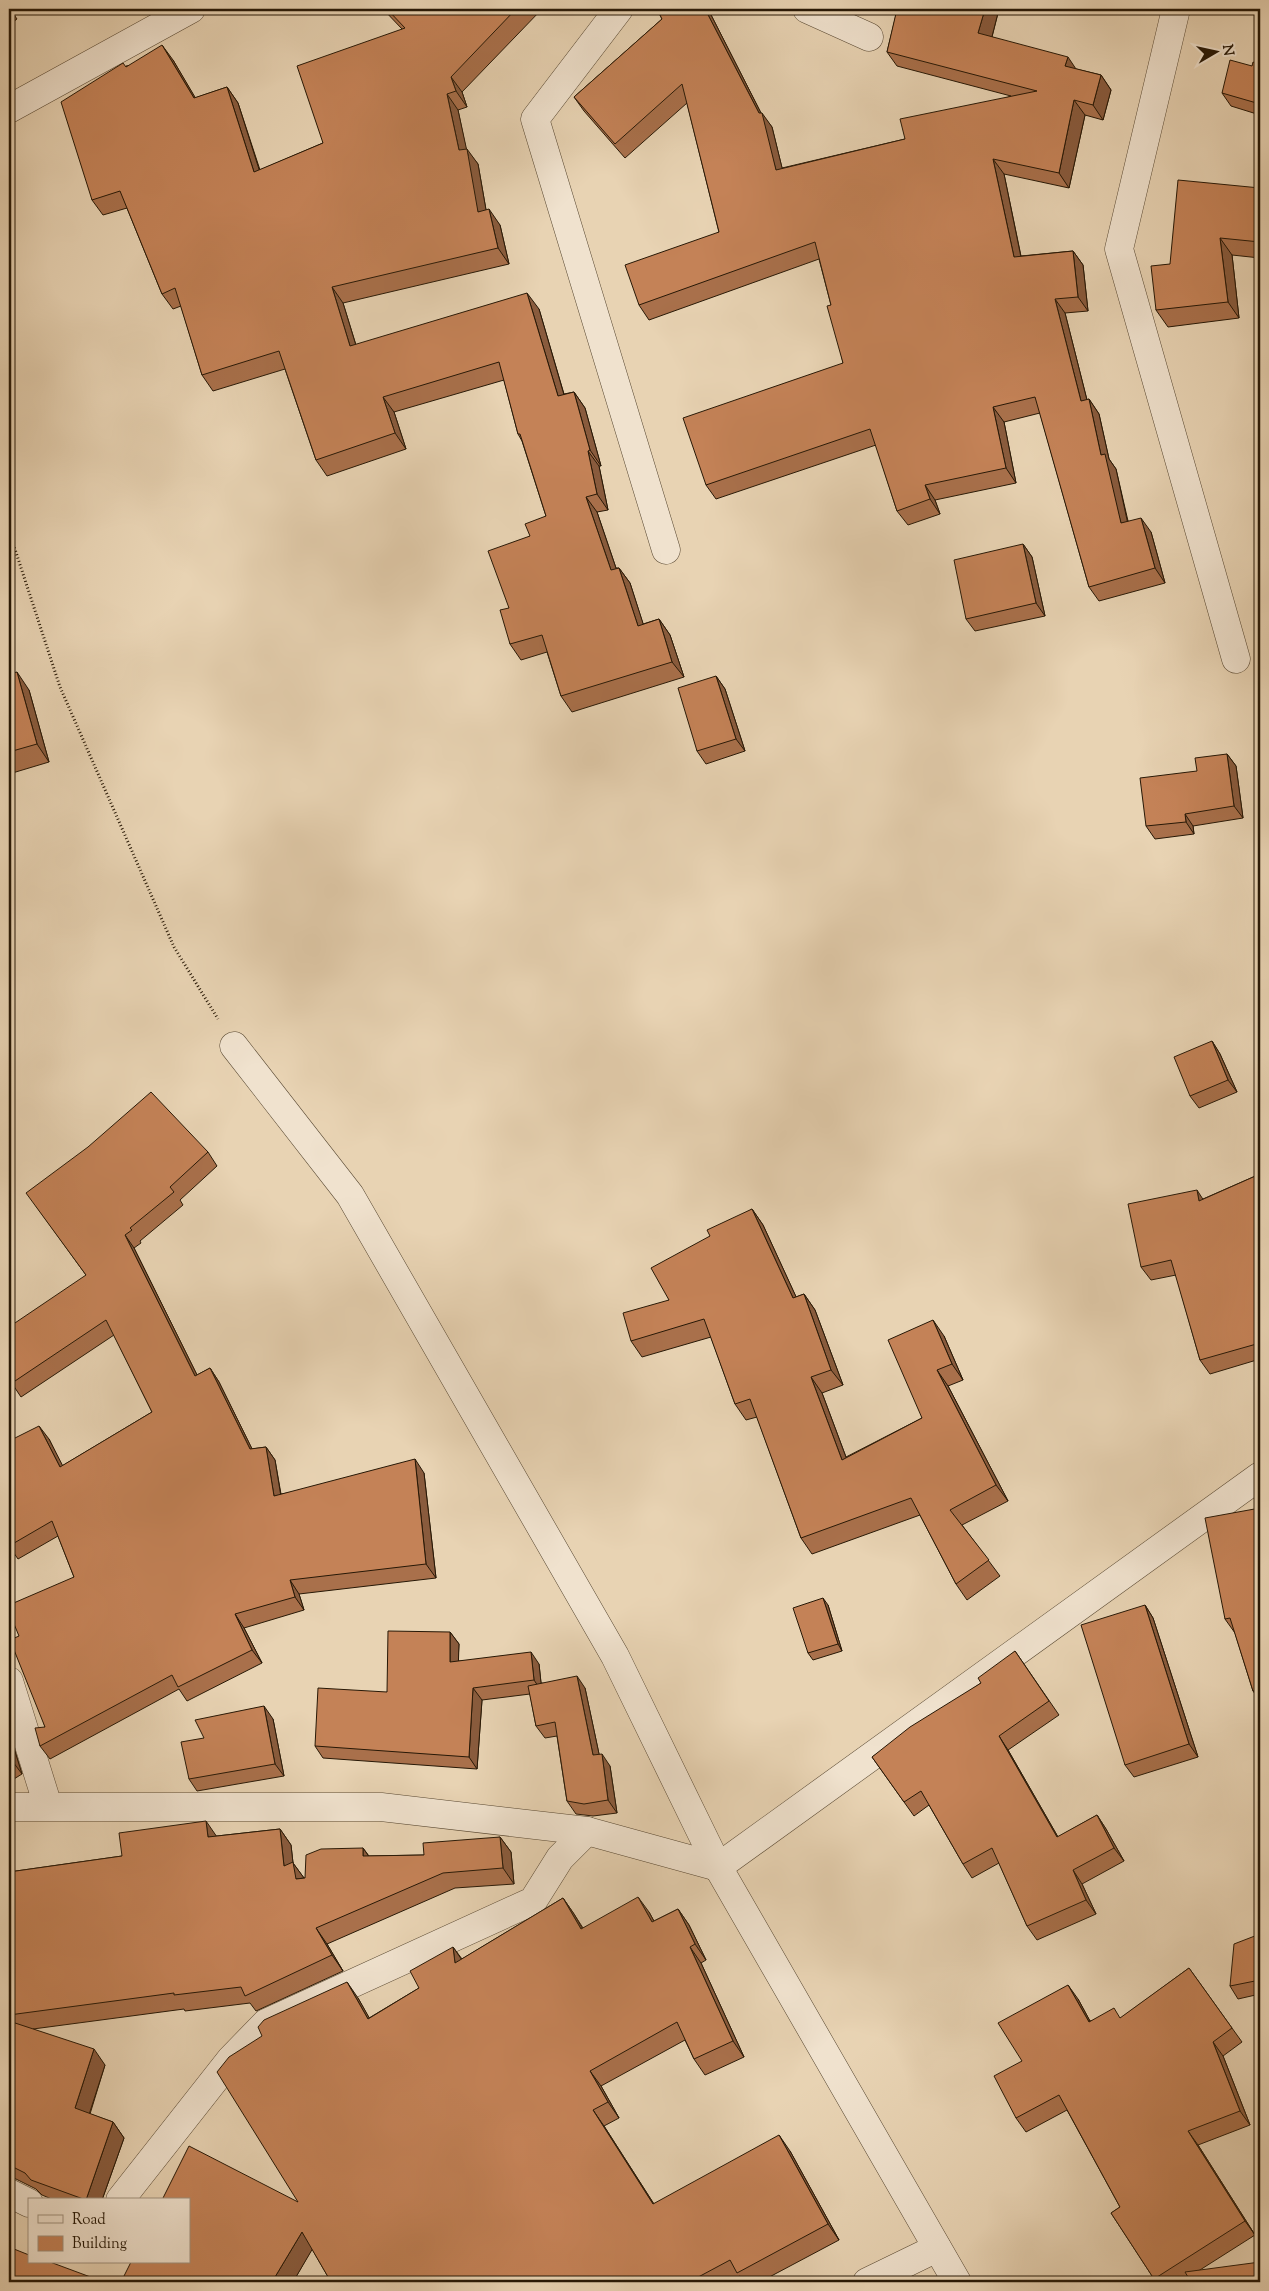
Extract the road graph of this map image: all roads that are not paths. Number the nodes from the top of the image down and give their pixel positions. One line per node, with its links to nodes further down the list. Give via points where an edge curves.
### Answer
1 (192, 9): 6 (street)
2 (619, 9): 7 (street, via 535,119)
3 (807, 9): 5 (street)
4 (1176, 9): 8 (street, via 1119,249)
5 (869, 37)
6 (9, 110)
7 (666, 550)
8 (1236, 659)
9 (234, 1046): 15 (street, via 350,1195 614,1656)
10 (1260, 1476): 15 (street)
11 (9, 1681): 12 (street)
12 (48, 1806): 13 (street); 14 (street, via 382,1807)
13 (9, 1807)
14 (586, 1831): 15 (street); 17 (street, via 560,1858 533,1901 266,2024 231,2059)
15 (718, 1867): 19 (street)
16 (9, 2193): 18 (street)
17 (122, 2198)
18 (28, 2202)
19 (937, 2248): 20 (street); 21 (street)
20 (867, 2282)
21 (957, 2282)

